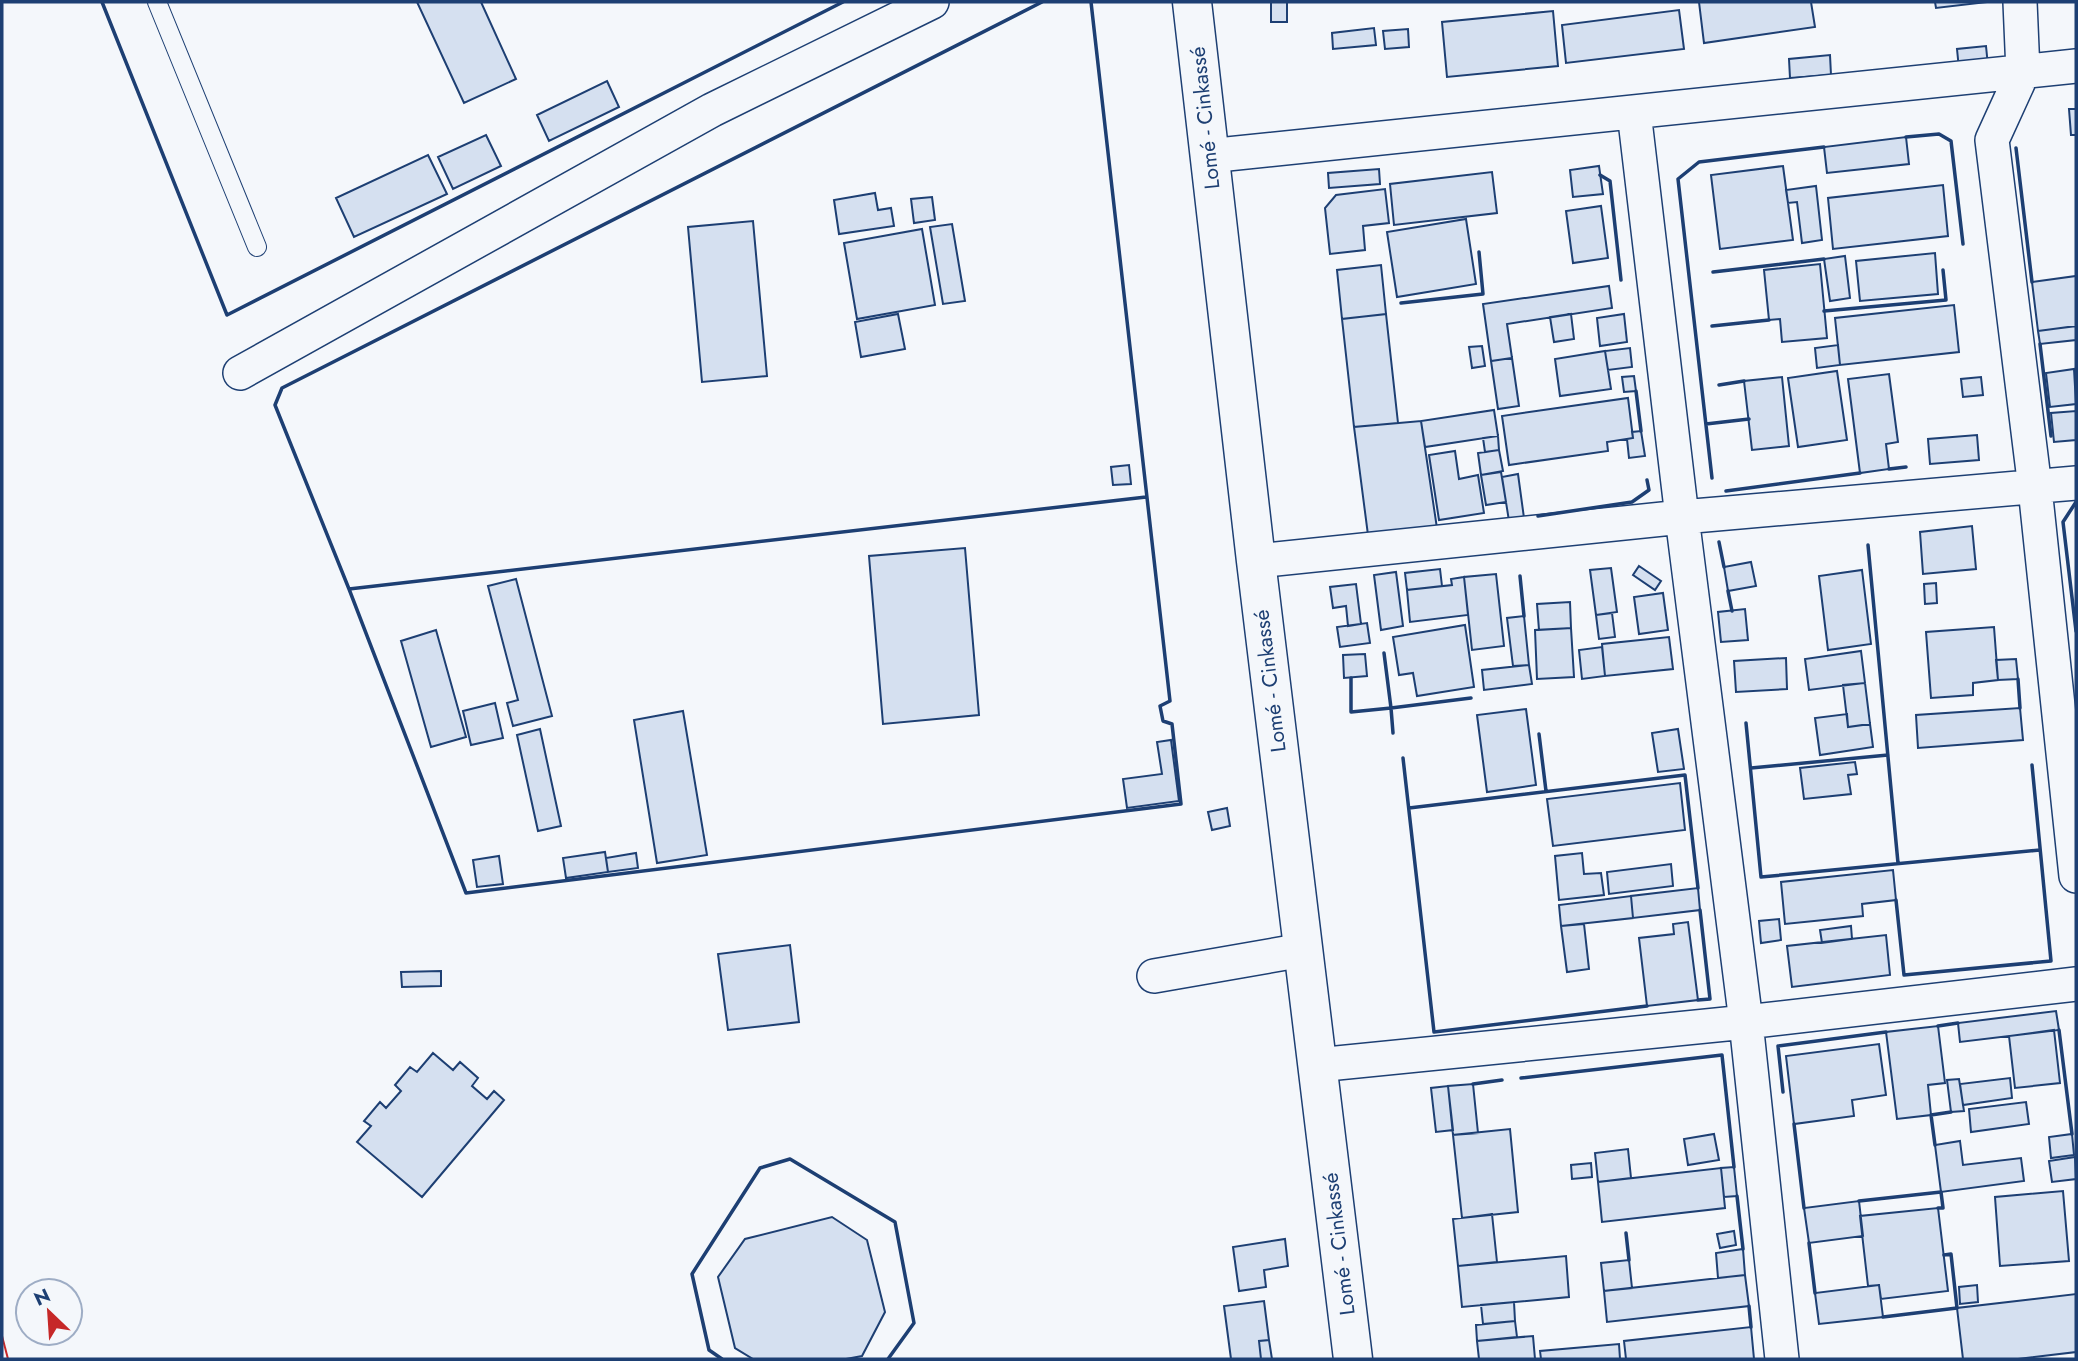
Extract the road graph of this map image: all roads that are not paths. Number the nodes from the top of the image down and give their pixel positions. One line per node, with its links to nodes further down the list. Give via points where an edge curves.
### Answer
1 (157, 2): 9 (lane)
2 (932, 2): 10 (street, via 712,110)
3 (1192, 2): 8 (highway, Lomé - Cinkassé)
4 (2020, 2): 6 (street)
5 (2076, 66): 6 (street)
6 (2023, 72): 7 (street); 12 (street, via 1992,140)
7 (1634, 112): 8 (street); 13 (street)
8 (1208, 156): 14 (highway, Lomé - Cinkassé)
9 (257, 247)
10 (240, 373)
11 (2076, 483): 12 (street)
12 (2035, 488): 13 (street); 15 (street)
13 (1682, 517): 14 (street); 19 (street)
14 (1255, 561): 16 (highway, Lomé - Cinkassé)
15 (2076, 876)
16 (1303, 950): 17 (street); 20 (highway, Lomé - Cinkassé)
17 (1154, 976)
18 (2076, 984): 19 (street)
19 (1746, 1022): 20 (street); 22 (street)
20 (1317, 1065): 21 (highway, Lomé - Cinkassé)
21 (1353, 1359)
22 (1782, 1359)

